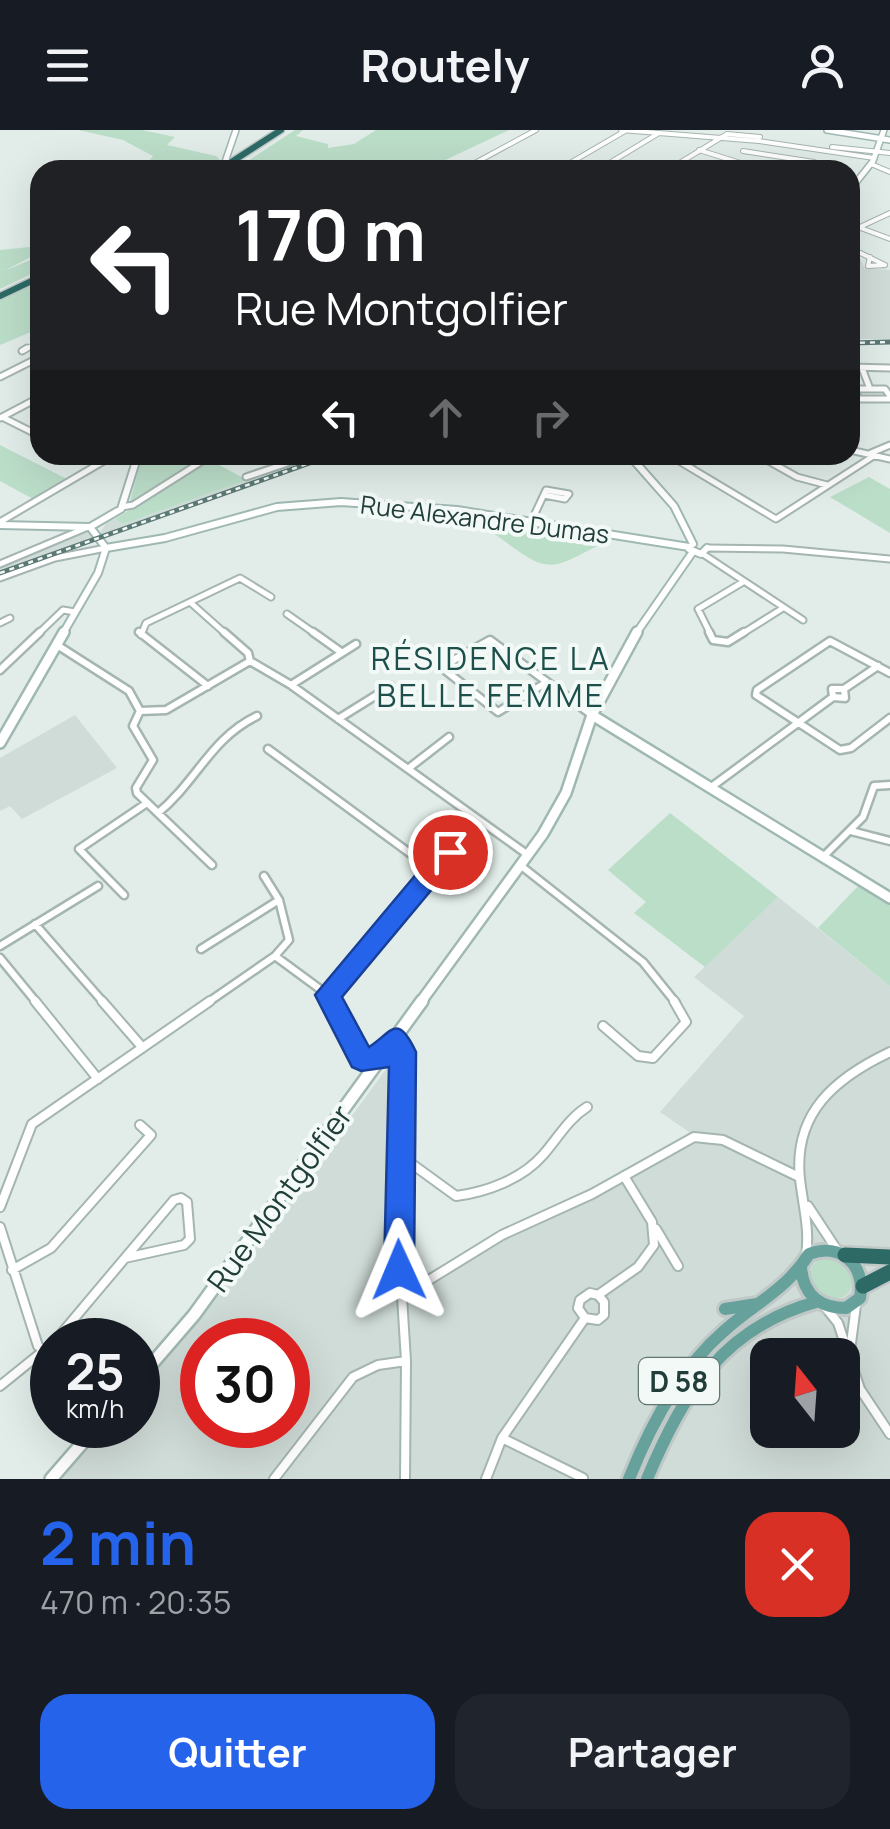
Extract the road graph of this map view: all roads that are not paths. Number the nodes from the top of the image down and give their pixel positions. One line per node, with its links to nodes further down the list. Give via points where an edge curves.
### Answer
1 (236, 130): 16 (street, bridge)
2 (285, 130): 17 (highway)
3 (536, 130): 18 (street)
4 (624, 130): 6 (street); 19 (street)
5 (827, 130): 8 (street)
6 (660, 132): 9 (street); 20 (street)
7 (734, 132): 9 (street); 11 (street)
8 (882, 134): 10 (street); 11 (street)
9 (721, 137): 12 (street); 25 (street)
10 (890, 140): 11 (street)
11 (878, 148): 14 (street); 25 (street)
12 (699, 150): 21 (street); 22 (street)
13 (743, 152): 15 (street)
14 (890, 153)
15 (774, 156): 23 (street); 24 (street)
16 (226, 160)
17 (238, 160)
18 (481, 160)
19 (574, 160)
20 (614, 160)
21 (684, 160)
22 (733, 160)
23 (770, 160)
24 (801, 160)
25 (872, 161): 26 (street); 27 (street)
26 (890, 172)
27 (860, 176)
28 (890, 214): 29 (street)
29 (860, 228)
30 (860, 228): 31 (street)
31 (890, 239)
32 (860, 252): 33 (street)
33 (870, 257)
34 (30, 280): 35 (highway)
35 (0, 294)
36 (30, 362): 39 (street)
37 (862, 368): 38 (street); 40 (street)
38 (890, 368)
39 (0, 378)
40 (870, 389): 41 (street); 42 (street, via 885,389)
41 (860, 390)
42 (890, 397): 43 (street)
43 (860, 399)
44 (30, 402): 45 (street)
45 (1, 418): 46 (street)
46 (30, 431)
47 (890, 444): 49 (street)
48 (860, 452): 49 (street)
49 (873, 455): 50 (street); 51 (street)
50 (890, 459)
51 (860, 463)
52 (96, 465): 64 (street)
53 (135, 465): 63 (street)
54 (196, 465): 63 (street)
55 (282, 465): 60 (street)
56 (636, 465): 67 (street, via 678,513)
57 (776, 465): 61 (street)
58 (858, 465): 61 (street)
59 (686, 466): 61 (street, via 770,518)
60 (246, 477)
61 (827, 485)
62 (544, 495): 65 (street)
63 (122, 506): 66 (street)
64 (2, 520): 66 (street)
65 (532, 522): 67 (street, Rue Alexandre Dumas); 68 (street, Rue Alexandre Dumas, via 402,504 308,503)
66 (90, 527): 68 (street); 71 (street)
67 (690, 545): 69 (street); 96 (street, Rue Montgolfier)
68 (106, 548): 72 (street); 77 (street)
69 (705, 551): 70 (street, via 783,549); 73 (street)
70 (890, 559)
71 (0, 564)
72 (0, 578)
73 (743, 582): 76 (street); 76 (street, via 698,610 713,640 728,642)
74 (271, 597): 75 (street, via 240,578)
75 (191, 602): 87 (street); 93 (street, via 146,622 138,633)
76 (783, 608): 80 (street)
77 (75, 612): 83 (street); 86 (street, via 63,610)
78 (286, 614): 84 (street)
79 (10, 618): 81 (street)
80 (803, 620)
81 (0, 623)
82 (356, 644): 84 (street)
83 (57, 645): 95 (street, via 129,691); 102 (street)
84 (342, 652): 92 (street)
85 (0, 656): 86 (street)
86 (12, 657): 89 (street)
87 (250, 661): 92 (street); 93 (street)
88 (878, 666): 90 (street); 100 (street, via 844,690 846,698 833,697); 100 (street, via 830,641 757,690)
89 (0, 670)
90 (890, 673)
91 (547, 682): 91 (street, via 498,712 442,667 490,640); 96 (street)
92 (291, 684): 98 (street)
93 (208, 686): 95 (street, via 166,710)
94 (391, 686): 98 (street)
95 (140, 711): 107 (street, via 133,726 154,760 136,788)
96 (592, 714): 106 (street); 112 (street, Rue Montgolfier, via 566,793)
97 (257, 716): 108 (street, via 208,749 178,800)
98 (338, 718): 104 (street)
99 (890, 718): 100 (street, via 845,751)
100 (798, 722): 106 (street)
101 (449, 737): 104 (street)
102 (0, 743)
103 (268, 749): 116 (street)
104 (409, 768): 112 (street)
105 (890, 785): 109 (street, via 874,786)
106 (710, 788): 113 (street)
107 (147, 803): 108 (street); 119 (street, via 78,849)
108 (158, 814): 114 (street)
109 (851, 831): 110 (street); 113 (street)
110 (890, 841)
111 (450, 852): 116 (street)
112 (528, 855): 115 (street, Rue Montgolfier)
113 (823, 857): 120 (street)
114 (212, 865)
115 (520, 865): 128 (street, via 643,962 686,1022 653,1058 638,1056); 129 (street, Rue Montgolfier)
116 (430, 868): 127 (street)
117 (264, 876): 121 (street)
118 (98, 886): 122 (street)
119 (124, 895)
120 (889, 896)
121 (280, 900): 124 (street); 125 (street, via 289,940)
122 (35, 924): 123 (street); 130 (street)
123 (0, 946)
124 (201, 949)
125 (274, 956): 127 (street); 130 (street)
126 (0, 958): 135 (street)
127 (328, 995): 133 (street)
128 (604, 1026)
129 (394, 1038): 132 (street, Rue Montgolfier); 138 (street, via 402,1052)
130 (142, 1047): 135 (street)
131 (890, 1052): 140 (street, via 825,1090 804,1129)
132 (379, 1058): 133 (street); 134 (street, Rue Montgolfier)
133 (361, 1059): 134 (street)
134 (369, 1073): 165 (street, Rue Montgolfier)
135 (98, 1078): 142 (street, via 32,1124)
136 (587, 1108): 138 (street, via 536,1162 477,1195 456,1196)
137 (140, 1125): 152 (street, via 150,1135 64,1234 40,1257)
138 (400, 1155): 154 (street)
139 (624, 1176): 140 (street, via 708,1135 731,1140); 144 (street); 154 (street, via 424,1283)
140 (800, 1177): 141 (street)
141 (805, 1200): 147 (street); 150 (street, via 810,1234)
142 (0, 1207)
143 (0, 1227): 152 (street)
144 (656, 1228): 145 (street); 146 (street)
145 (652, 1247): 146 (street); 156 (street, via 644,1263)
146 (670, 1248): 151 (street)
147 (842, 1253): 148 (highway); 150 (main road, via 820,1249); 155 (main road, via 857,1266)
148 (890, 1257)
149 (124, 1258): 149 (street, via 174,1200 187,1202 190,1239 184,1245); 160 (street)
150 (804, 1262): 157 (main road, D 58, via 786,1287); 158 (main road, via 805,1290)
151 (678, 1266)
152 (12, 1270): 162 (street)
153 (890, 1272): 155 (highway)
154 (399, 1290): 166 (street)
155 (860, 1294): 158 (main road, via 846,1308); 164 (street)
156 (598, 1295): 161 (street, via 580,1300); 161 (street, via 604,1314)
157 (758, 1304): 159 (main road); 178 (main road, D 58, via 678,1381)
158 (821, 1304): 163 (street); 179 (main road, D 58, via 764,1319 706,1372 676,1414)
159 (725, 1309)
160 (76, 1318)
161 (585, 1318): 171 (street)
162 (30, 1323)
163 (843, 1338)
164 (853, 1338)
165 (160, 1355)
166 (406, 1361): 175 (street, via 353,1377); 176 (street)
167 (30, 1364): 168 (street)
168 (0, 1386)
169 (860, 1389): 170 (street)
170 (890, 1434)
171 (502, 1438): 173 (street); 177 (street)
172 (78, 1448): 174 (street)
173 (582, 1478)
174 (52, 1479)
175 (274, 1479)
176 (406, 1479)
177 (486, 1479)
178 (629, 1479)
179 (646, 1479)

